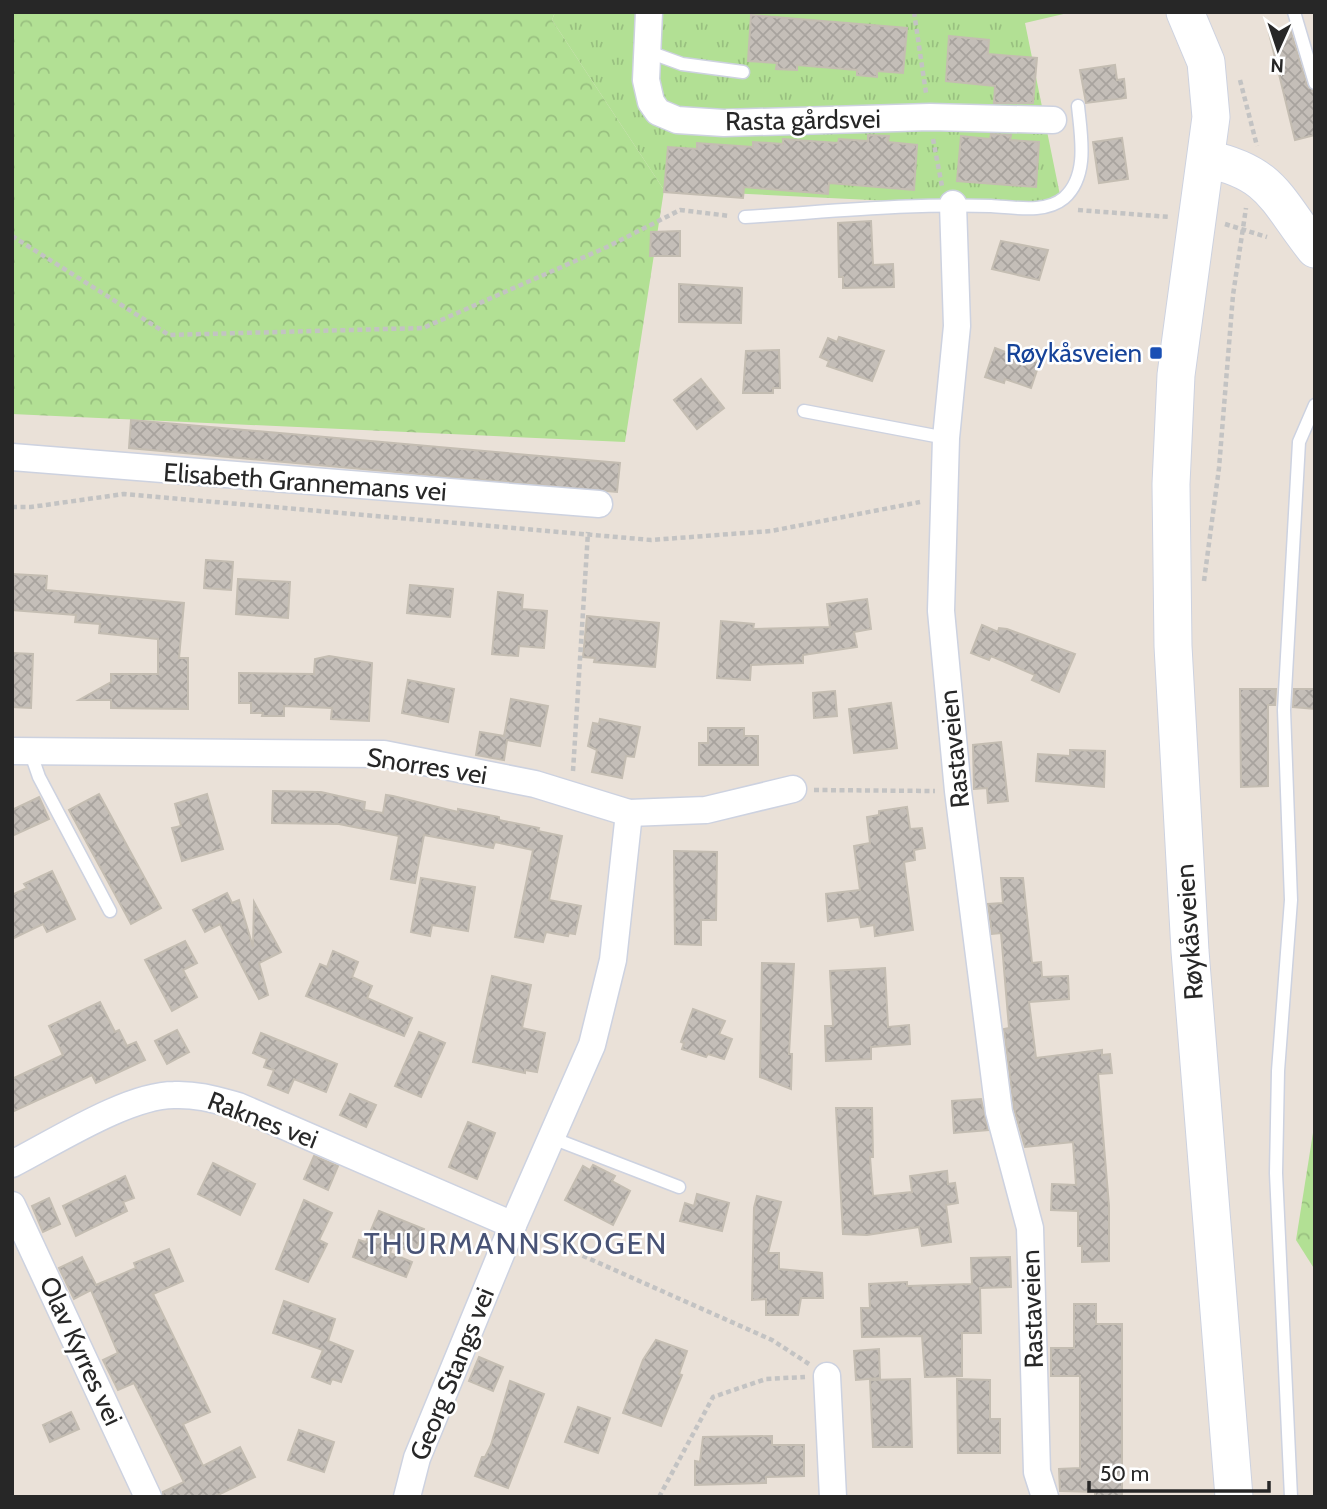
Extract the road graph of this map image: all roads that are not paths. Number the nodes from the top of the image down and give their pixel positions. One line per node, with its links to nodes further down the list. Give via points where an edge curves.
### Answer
1 (649, 12): 4 (street, Rasta gårdsvei)
2 (1185, 12): 9 (main road, Røykåsveien, via 1209,79)
3 (1294, 12): 6 (lane)
4 (649, 52): 5 (lane, via 682,64); 8 (street, Rasta gårdsvei, via 646,80 651,102 658,112 677,120)
5 (743, 72)
6 (1315, 83)
7 (1078, 106): 10 (lane, via 1082,143 1076,180 1062,200 1042,207)
8 (1053, 120)
9 (1207, 159): 12 (main road, via 1260,179); 32 (main road, Røykåsveien, via 1176,375 1171,582 1186,885)
10 (953, 204): 11 (lane); 15 (street, Rastaveien, via 957,326)
11 (745, 218)
12 (1315, 248)
13 (1315, 405): 33 (lane, via 1299,442 1284,710 1290,900 1276,1173)
14 (804, 411): 15 (lane)
15 (946, 438): 31 (street, Rastaveien, via 941,611 958,791 999,1112 1030,1228 1037,1472)
16 (12, 457): 17 (street, Elisabeth Grannemans vei)
17 (599, 504)
18 (21, 751): 20 (street, Snorres vei, via 384,754 572,793); 21 (lane)
19 (793, 789): 20 (street, Snorres vei, via 706,810)
20 (629, 813): 22 (street, Georg Stangs vei, via 613,960 592,1045)
21 (110, 911)
22 (552, 1138): 24 (lane); 26 (street, Georg Stangs vei)
23 (12, 1164): 26 (street, Raknes vei, via 129,1104 171,1094 199,1096 237,1106)
24 (679, 1187)
25 (12, 1205): 28 (street, Olav Kyrres vei)
26 (513, 1225): 29 (street, Georg Stangs vei, via 417,1458)
27 (827, 1376): 30 (street)
28 (148, 1497)
29 (407, 1497)
30 (833, 1497)
31 (1045, 1497)
32 (1234, 1497)
33 (1290, 1497)

